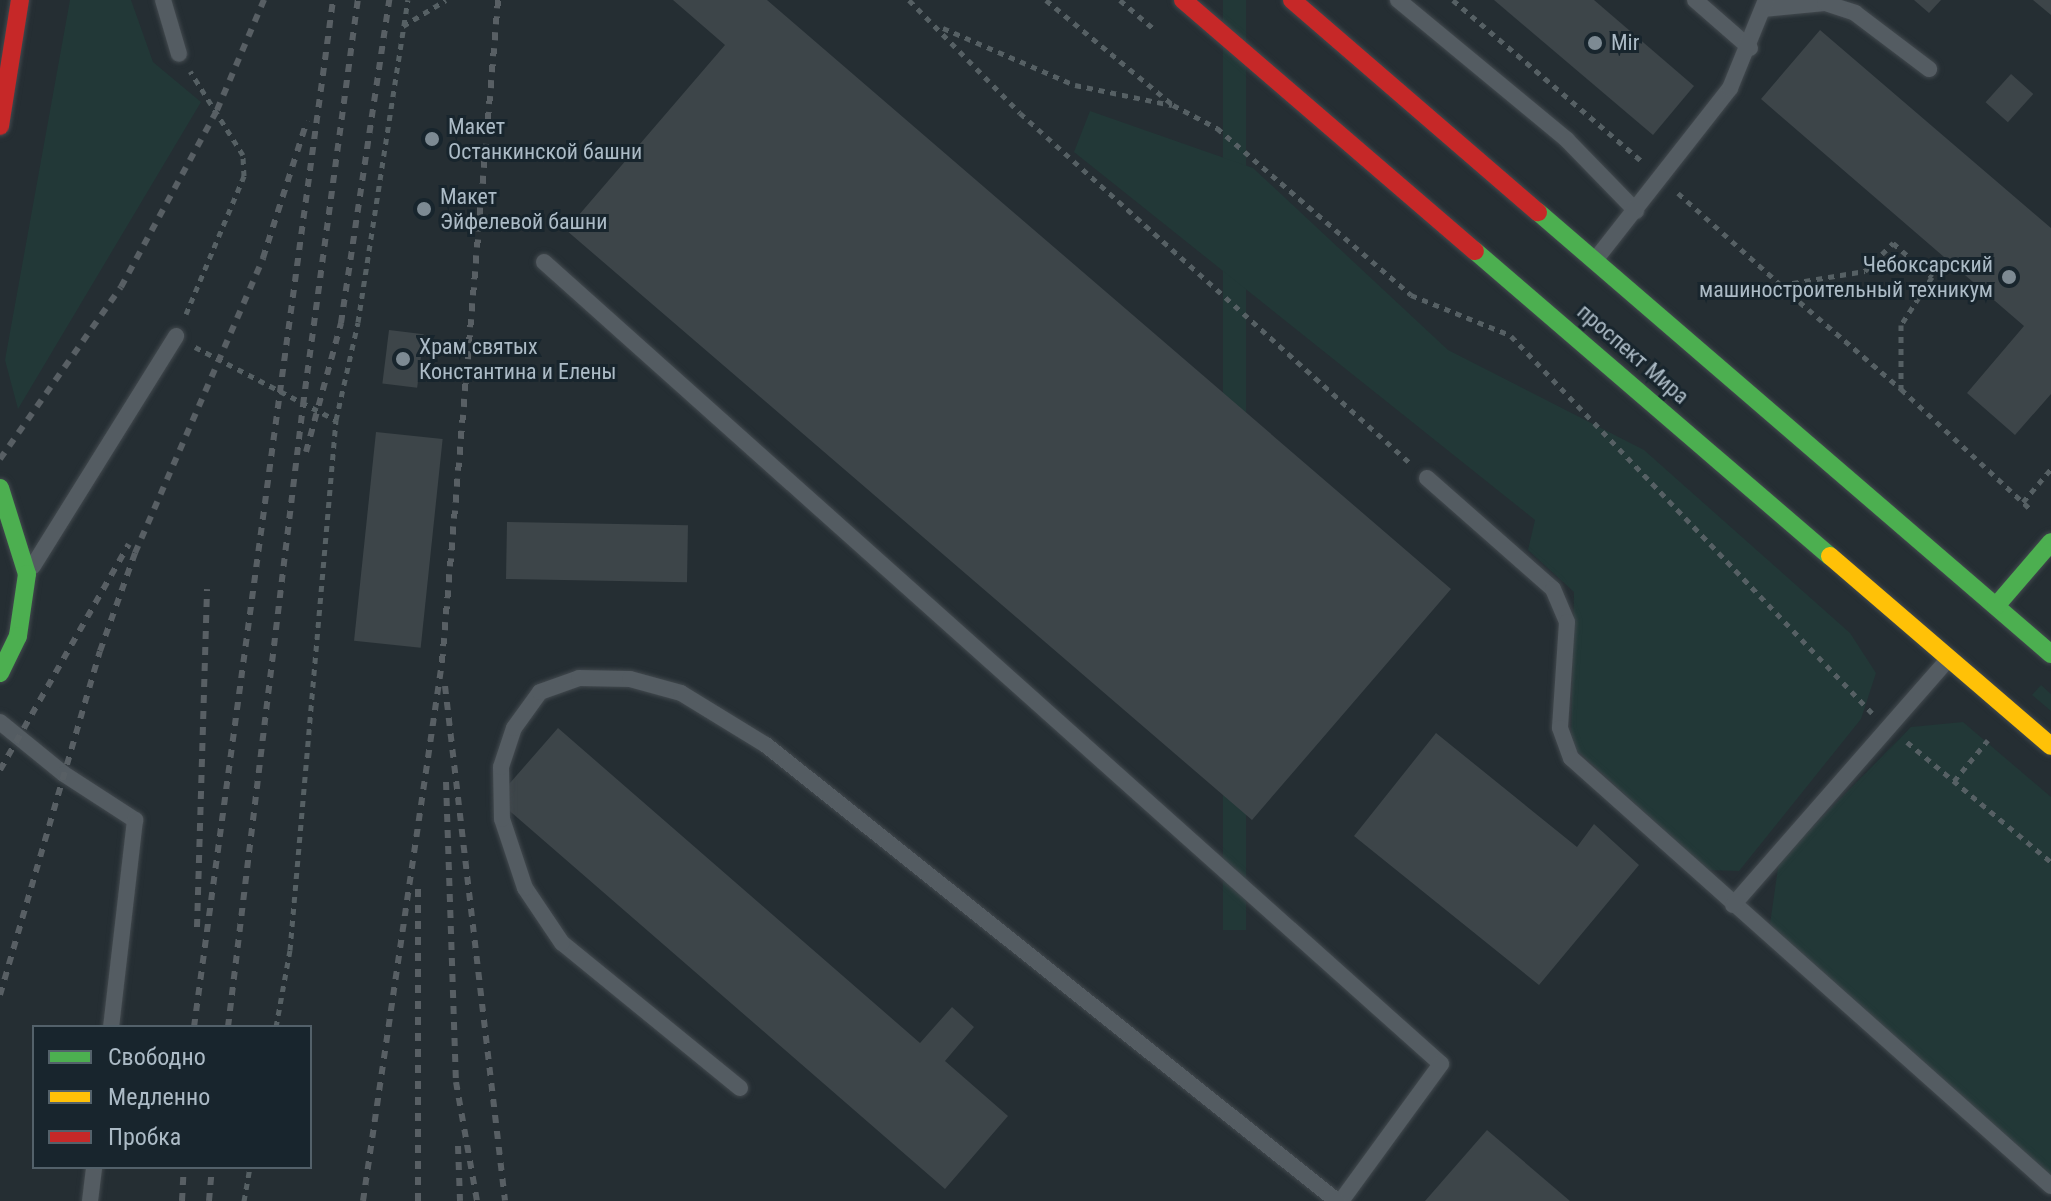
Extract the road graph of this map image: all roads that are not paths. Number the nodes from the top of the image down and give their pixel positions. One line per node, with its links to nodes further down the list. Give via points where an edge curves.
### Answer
1 (20, 0): 11 (main road)
2 (163, 0): 9 (lane)
3 (1183, 0): 21 (main road, проспект Мира)
4 (1292, 0): 13 (main road)
5 (1398, 0): 12 (lane, via 1567,140)
6 (1695, 0): 8 (lane)
7 (1764, 5): 8 (lane); 10 (lane, via 1825,3 1855,13)
8 (1750, 48): 12 (lane, via 1730,88)
9 (179, 54)
10 (1929, 69)
11 (0, 126)
12 (1636, 211): 13 (lane)
13 (1595, 260): 20 (main road)
14 (544, 262): 31 (lane, via 1441,1064)
15 (176, 336): 19 (lane)
16 (1427, 478): 26 (lane, via 1553,589 1567,622 1560,728 1571,758)
17 (0, 488): 19 (main road)
18 (2051, 542): 20 (main road)
19 (27, 574): 23 (main road, via 18,636)
20 (1991, 611): 22 (main road)
21 (1954, 653): 25 (main road, проспект Мира); 26 (lane)
22 (2051, 654)
23 (0, 673)
24 (0, 722): 27 (lane, via 64,774 135,820)
25 (2051, 746)
26 (1733, 905): 30 (lane)
27 (111, 1025)
28 (740, 1088): 31 (lane, via 562,943 525,888 502,819 501,767 514,728 540,692 579,678 630,679 681,693 766,745)
29 (94, 1169): 32 (lane)
30 (2051, 1186)
31 (1339, 1200)
32 (90, 1201)

